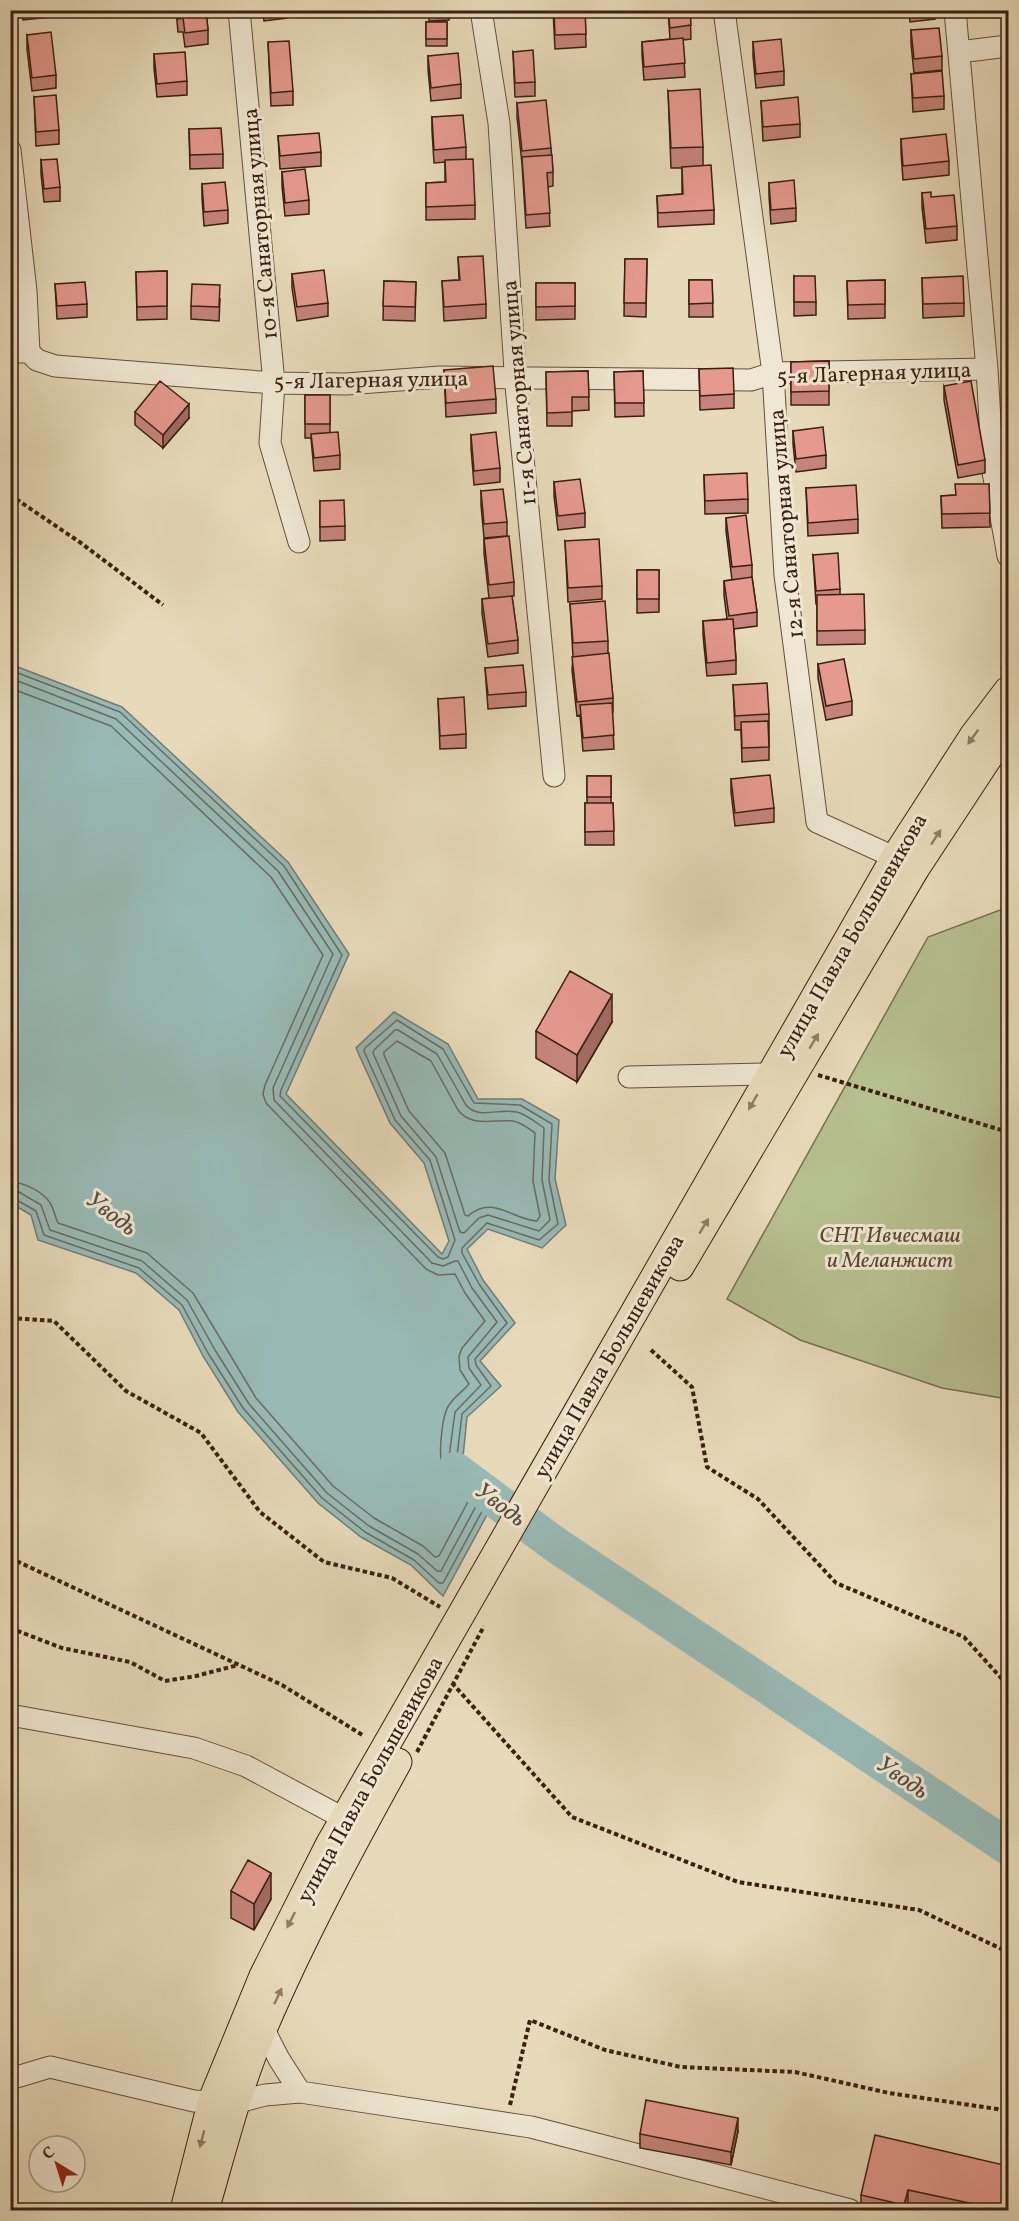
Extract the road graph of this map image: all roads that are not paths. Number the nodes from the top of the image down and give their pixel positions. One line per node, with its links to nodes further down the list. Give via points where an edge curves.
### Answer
1 (239, 10): 12 (street, 10-я Санаторная улица)
2 (481, 10): 11 (street, 11-я Санаторная улица, via 498,123)
3 (724, 10): 10 (street, 12-я Санаторная улица)
4 (955, 10): 6 (street)
5 (1008, 46): 6 (street)
6 (959, 52): 9 (street)
7 (10, 150): 8 (street, via 26,291)
8 (20, 352): 12 (street, 5-я Лагерная улица, via 56,366)
9 (987, 369): 10 (street, 5-я Лагерная улица); 14 (street, via 993,472)
10 (773, 372): 11 (street, 5-я Лагерная улица, via 751,381); 18 (street, 12-я Санаторная улица, via 785,575 817,822)
11 (515, 376): 12 (street, 5-я Лагерная улица, via 346,384); 17 (street, 11-я Санаторная улица)
12 (274, 383): 13 (street, 10-я Санаторная улица, via 270,444)
13 (299, 542)
14 (1008, 556)
15 (1008, 690): 18 (main road, улица Павла Большевикова, one-way to 18, via 973,736)
16 (1008, 728): 18 (main road, улица Павла Большевикова, one-way to 16)
17 (554, 776)
18 (905, 862): 19 (main road, улица Павла Большевикова); 21 (main road, улица Павла Большевикова, one-way to 18, via 798,1069)
19 (769, 1074): 20 (street); 21 (main road, улица Павла Большевикова, one-way to 21)
20 (629, 1077)
21 (560, 1455): 23 (main road, улица Павла Большевикова, via 463,1615)
22 (10, 1715): 23 (street, via 194,1748 246,1766)
23 (353, 1823): 24 (main road, улица Павла Большевикова, one-way to 23, via 339,1868); 27 (main road, улица Павла Большевикова, one-way to 27, via 263,1976)
24 (263, 2028): 26 (street); 27 (main road, улица Павла Большевикова)
25 (10, 2079): 27 (street, via 50,2067 194,2101)
26 (300, 2092): 27 (street); 30 (street, via 531,2127)
27 (224, 2102): 28 (main road, улица Павла Большевикова, one-way to 28); 29 (main road, улица Павла Большевикова)
28 (184, 2211)
29 (206, 2211)
30 (850, 2211)

